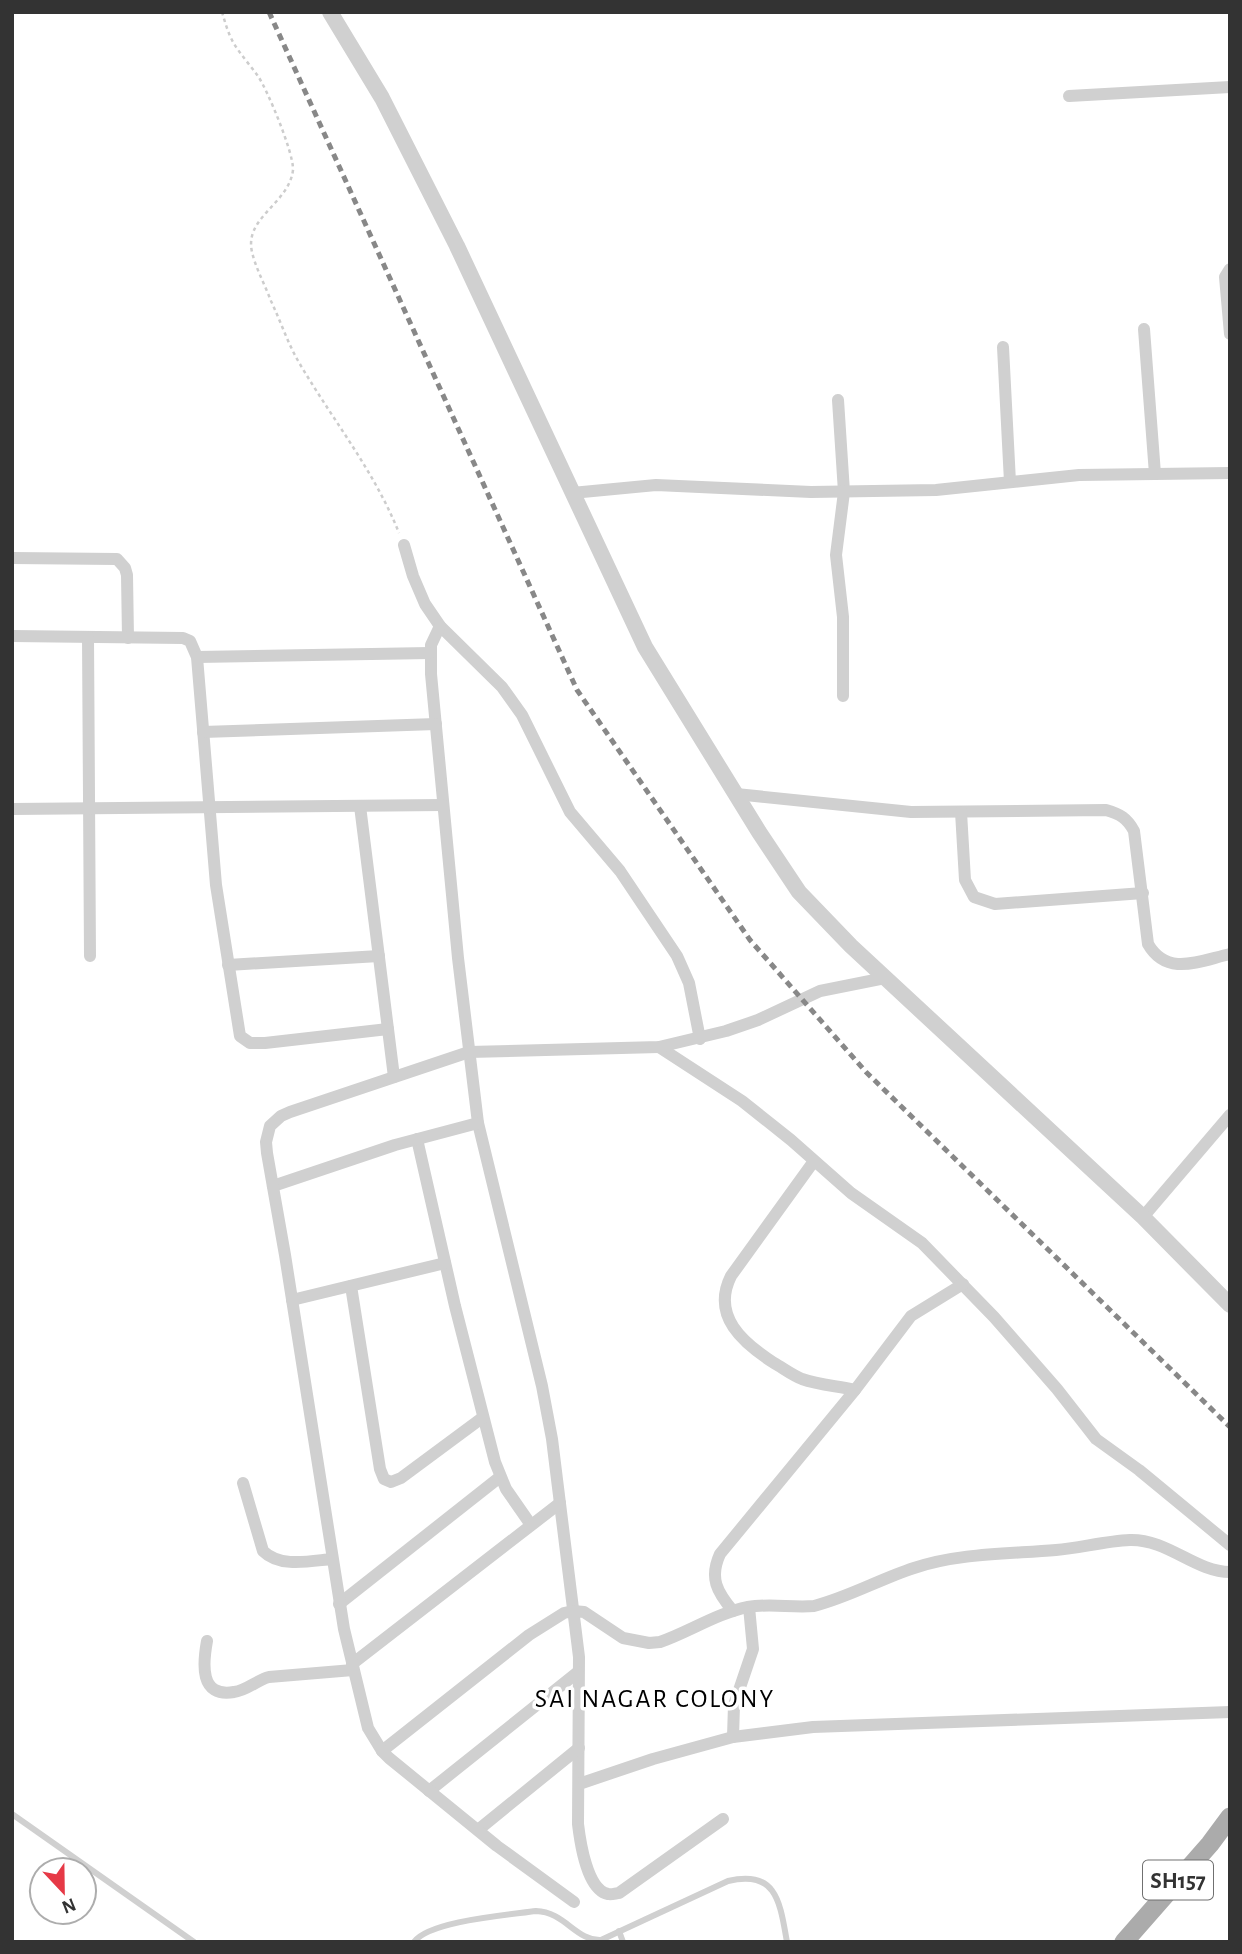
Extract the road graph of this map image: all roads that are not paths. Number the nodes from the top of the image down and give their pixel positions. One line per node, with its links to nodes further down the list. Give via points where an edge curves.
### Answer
1 (330, 12): 13 (street, via 382,98 457,246)
2 (1230, 87): 3 (street)
3 (1069, 96)
4 (1230, 269): 6 (street, via 1226,277)
5 (1144, 330): 10 (street)
6 (1230, 334)
7 (1003, 347): 11 (street)
8 (838, 400): 12 (street)
9 (1230, 473): 10 (street)
10 (1155, 474): 11 (street)
11 (1010, 482): 12 (street, via 936,490)
12 (844, 492): 13 (street, via 656,485); 22 (street, via 836,555 843,617)
13 (572, 493): 25 (street, via 645,647)
14 (404, 545): 16 (street, via 425,604)
15 (12, 558): 19 (street, via 117,559 127,575)
16 (440, 626): 20 (street); 39 (street, via 502,687 522,715 570,812 620,871 671,946 689,983)
17 (12, 636): 18 (street)
18 (88, 637): 19 (street); 30 (street)
19 (128, 638): 21 (street, via 183,638 194,646)
20 (430, 653): 21 (street); 23 (street)
21 (197, 657): 24 (street)
22 (843, 696)
23 (436, 724): 24 (street); 26 (street)
24 (203, 732): 28 (street)
25 (736, 794): 31 (street, via 911,812); 37 (street, via 799,892)
26 (443, 805): 27 (street); 41 (street)
27 (360, 806): 28 (street); 35 (street)
28 (209, 808): 30 (street); 36 (street)
29 (12, 809): 30 (street)
30 (89, 809): 34 (street)
31 (961, 812): 32 (street, via 1106,810 1119,814 1134,831); 32 (street, via 965,880 974,897 995,904)
32 (1143, 893): 33 (street, via 1148,944 1164,963 1187,964)
33 (1230, 954)
34 (90, 956)
35 (379, 956): 36 (street); 38 (street)
36 (228, 965): 38 (street, via 238,1030 250,1043)
37 (885, 978): 39 (street, via 809,995 758,1020); 48 (street)
38 (388, 1029): 42 (street)
39 (700, 1039): 40 (street)
40 (659, 1047): 41 (street); 46 (street, via 742,1101)
41 (469, 1052): 42 (street); 44 (street)
42 (394, 1077): 47 (street, via 290,1112 274,1122 266,1142)
43 (1230, 1115): 48 (street)
44 (478, 1123): 45 (street); 58 (street, via 542,1386)
45 (417, 1139): 47 (street); 49 (street)
46 (814, 1160): 50 (street, via 868,1207 922,1243); 54 (street, via 731,1276 726,1308 735,1331 770,1360 799,1378)
47 (273, 1186): 52 (street)
48 (1143, 1217): 53 (street)
49 (446, 1263): 51 (street); 55 (street)
50 (963, 1284): 54 (street, via 911,1316); 60 (street, via 1096,1439)
51 (351, 1286): 52 (street); 55 (street, via 384,1479 401,1478)
52 (292, 1300): 61 (street)
53 (1230, 1305)
54 (855, 1390): 66 (street, via 720,1554 713,1580)
55 (482, 1418): 56 (street)
56 (500, 1477): 59 (street); 63 (street)
57 (243, 1483): 61 (street, via 268,1556 280,1561)
58 (560, 1503): 59 (street); 65 (street)
59 (531, 1525): 68 (street)
60 (1230, 1545)
61 (332, 1559): 63 (street)
62 (1230, 1572): 64 (street, via 1205,1567 1149,1542 1129,1540 968,1556 915,1568 814,1606)
63 (339, 1604): 68 (street)
64 (749, 1607): 66 (street); 71 (street, via 753,1649 734,1705)
65 (573, 1611): 66 (street, via 591,1615 623,1638 649,1643 680,1635); 69 (street); 73 (street, via 529,1635)
66 (733, 1611)
67 (207, 1641): 68 (street, via 204,1674 212,1687 227,1692 270,1677)
68 (352, 1667): 73 (street, via 368,1728)
69 (578, 1672): 72 (street); 75 (street)
70 (1230, 1712): 71 (street, via 813,1727)
71 (733, 1737): 74 (street)
72 (579, 1748): 74 (street); 79 (street)
73 (382, 1751): 75 (street)
74 (579, 1784): 78 (street, via 581,1848 588,1871 599,1889 608,1894 631,1886)
75 (429, 1791): 79 (street)
76 (12, 1814): 82 (lane)
77 (1230, 1817): 86 (main road, SH157)
78 (723, 1819)
79 (478, 1830): 80 (street)
80 (574, 1902)
81 (619, 1931): 83 (lane, via 593,1940 559,1917 536,1911 434,1928); 84 (lane); 85 (lane, via 728,1881 750,1878 774,1892)
82 (194, 1942)
83 (414, 1942)
84 (623, 1942)
85 (787, 1942)
86 (1124, 1942)

